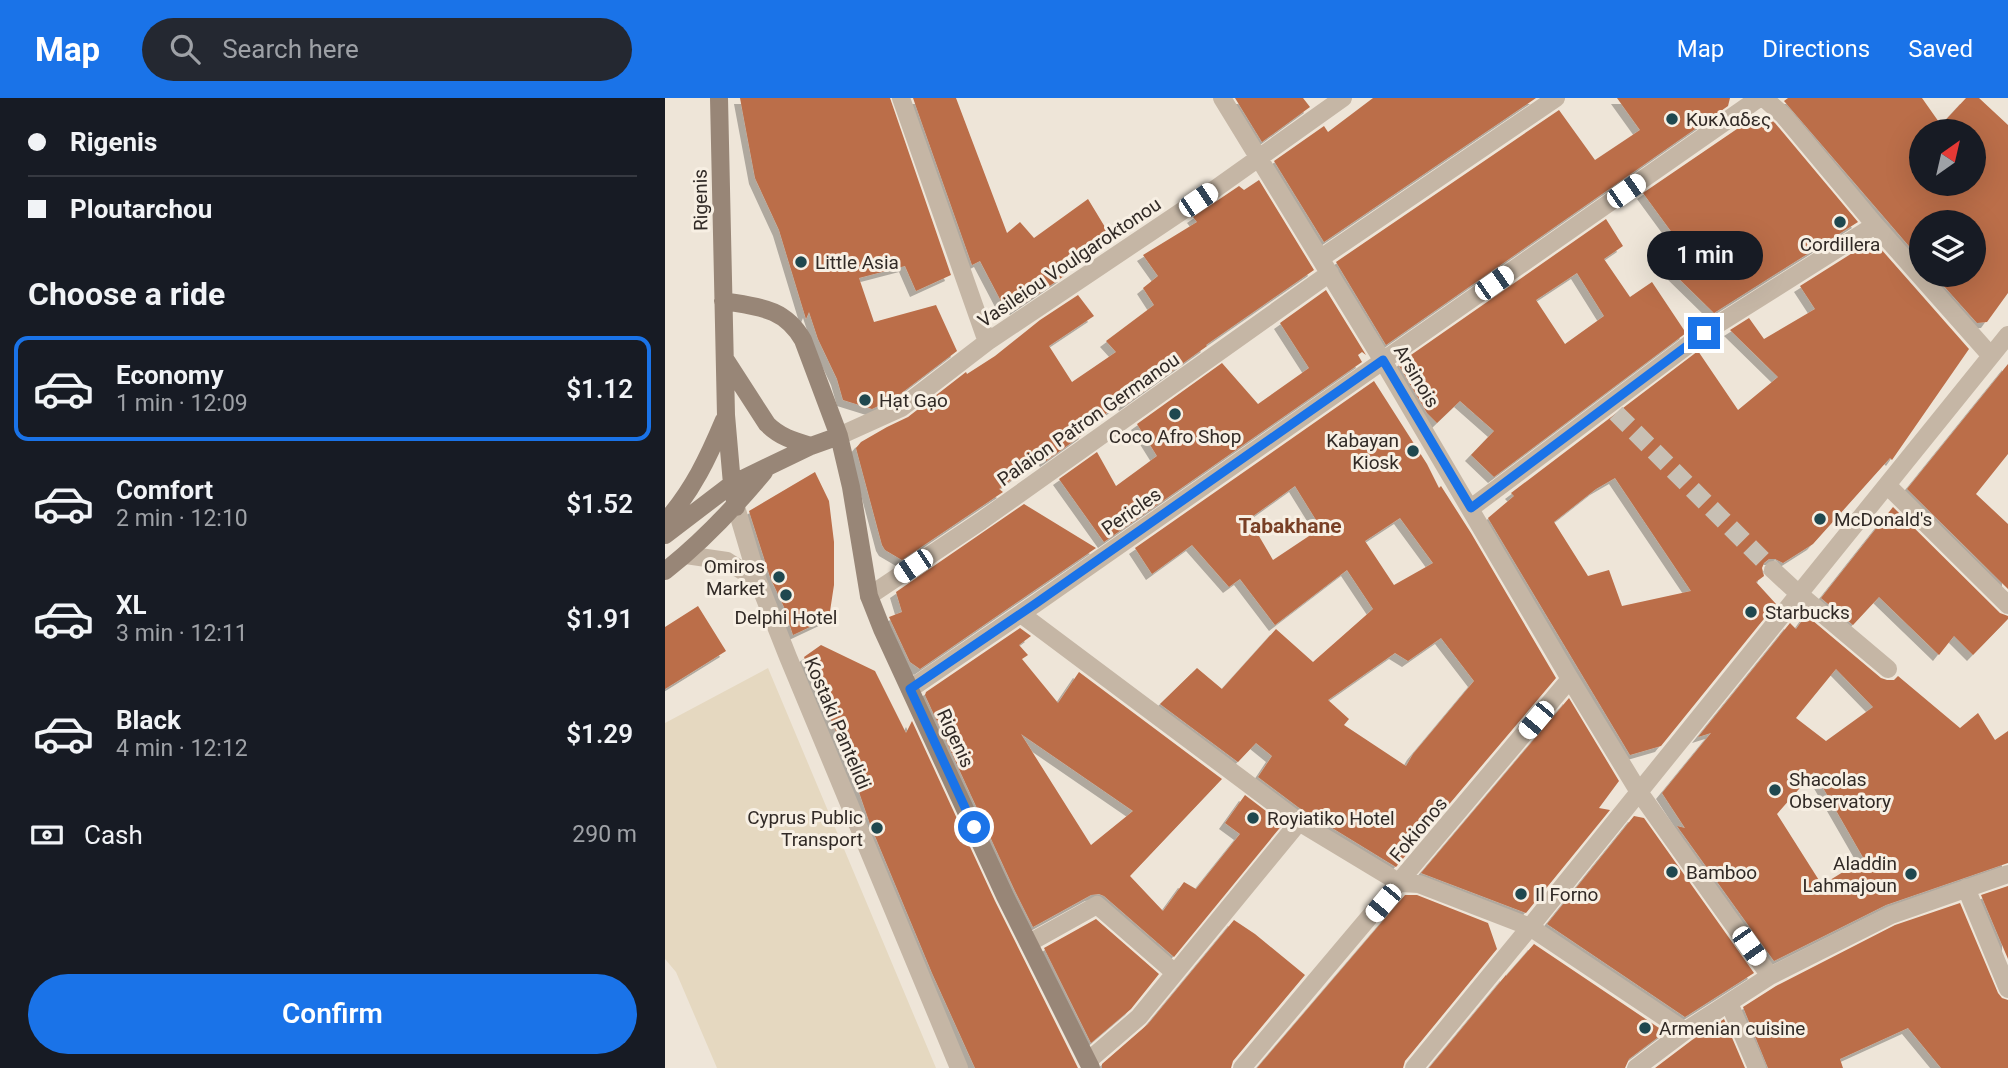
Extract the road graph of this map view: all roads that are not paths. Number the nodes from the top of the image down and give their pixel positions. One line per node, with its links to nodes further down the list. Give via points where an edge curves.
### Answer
1 (719, 98): 11 (street, Rigenis)
2 (901, 98): 13 (street)
3 (1222, 98): 8 (street, Arsinois)
4 (1343, 98): 8 (street, Vasileiou Voulgaroktonou)
5 (1556, 98): 10 (street, Palaion Patron Germanou)
6 (1759, 98): 16 (street, Pericles)
7 (1765, 98): 9 (street)
8 (1259, 157): 10 (street, Arsinois); 13 (street, Vasileiou Voulgaroktonou)
9 (1875, 225): 15 (street); 24 (street, via 1704,333 1612,409)
10 (1326, 265): 16 (street, Arsinois); 32 (street, Palaion Patron Germanou, via 981,521)
11 (723, 301): 14 (street, Rigenis); 18 (street, Rigenis, via 761,307 796,328)
12 (2008, 335): 15 (street)
13 (987, 342): 18 (street, Vasileiou Voulgaroktonou, via 901,408)
14 (723, 356): 17 (street, Rigenis); 19 (street, via 767,424 787,439)
15 (1991, 356): 22 (street)
16 (1379, 363): 24 (street, Arsinois); 34 (street, Pericles)
17 (726, 415): 21 (street, Rigenis); 25 (street, via 694,484)
18 (839, 436): 19 (street, Vasileiou Voulgaroktonou); 32 (street, Rigenis)
19 (811, 446): 20 (street, Vasileiou Voulgaroktonou)
20 (769, 466): 21 (street, Vasileiou Voulgaroktonou); 23 (street, Vasileiou Voulgaroktonou)
21 (732, 484): 23 (street, Rigenis); 26 (street, Vasileiou Voulgaroktonou)
22 (1887, 485): 31 (street); 33 (street)
23 (736, 507): 27 (street, Vasileiou Voulgaroktonou); 30 (street, Kostaki Pantelidi)
24 (1471, 508): 36 (street, Arsinois)
25 (665, 522)
26 (665, 535)
27 (686, 555): 29 (street, Vasileiou Voulgaroktonou); 30 (street, via 727,561)
28 (1773, 570): 31 (street)
29 (665, 571)
30 (758, 581): 51 (street, Kostaki Pantelidi)
31 (1799, 594): 35 (street); 38 (street)
32 (869, 596): 37 (street, Rigenis)
33 (2008, 606)
34 (1021, 614): 37 (street, Pericles); 39 (street)
35 (1888, 669)
36 (1573, 683): 38 (street, Arsinois); 41 (street, Fokionos)
37 (910, 689): 44 (street, Rigenis)
38 (1639, 792): 43 (street); 46 (street, Arsinois)
39 (1299, 822): 41 (street); 45 (street)
40 (2008, 874): 42 (street)
41 (1400, 883): 43 (street, via 1419,884); 52 (street, Fokionos)
42 (1966, 888): 46 (street, via 1891,915); 47 (street)
43 (1530, 927): 49 (street); 53 (street)
44 (1029, 943): 45 (street, via 1097,905); 50 (street, Rigenis)
45 (1175, 973): 50 (street)
46 (1770, 976): 48 (street)
47 (2008, 989)
48 (1729, 1003): 49 (street); 55 (street)
49 (1685, 1031): 54 (street)
50 (1090, 1065)
51 (959, 1068)
52 (1243, 1068)
53 (1414, 1068)
54 (1636, 1068)
55 (1758, 1068)

